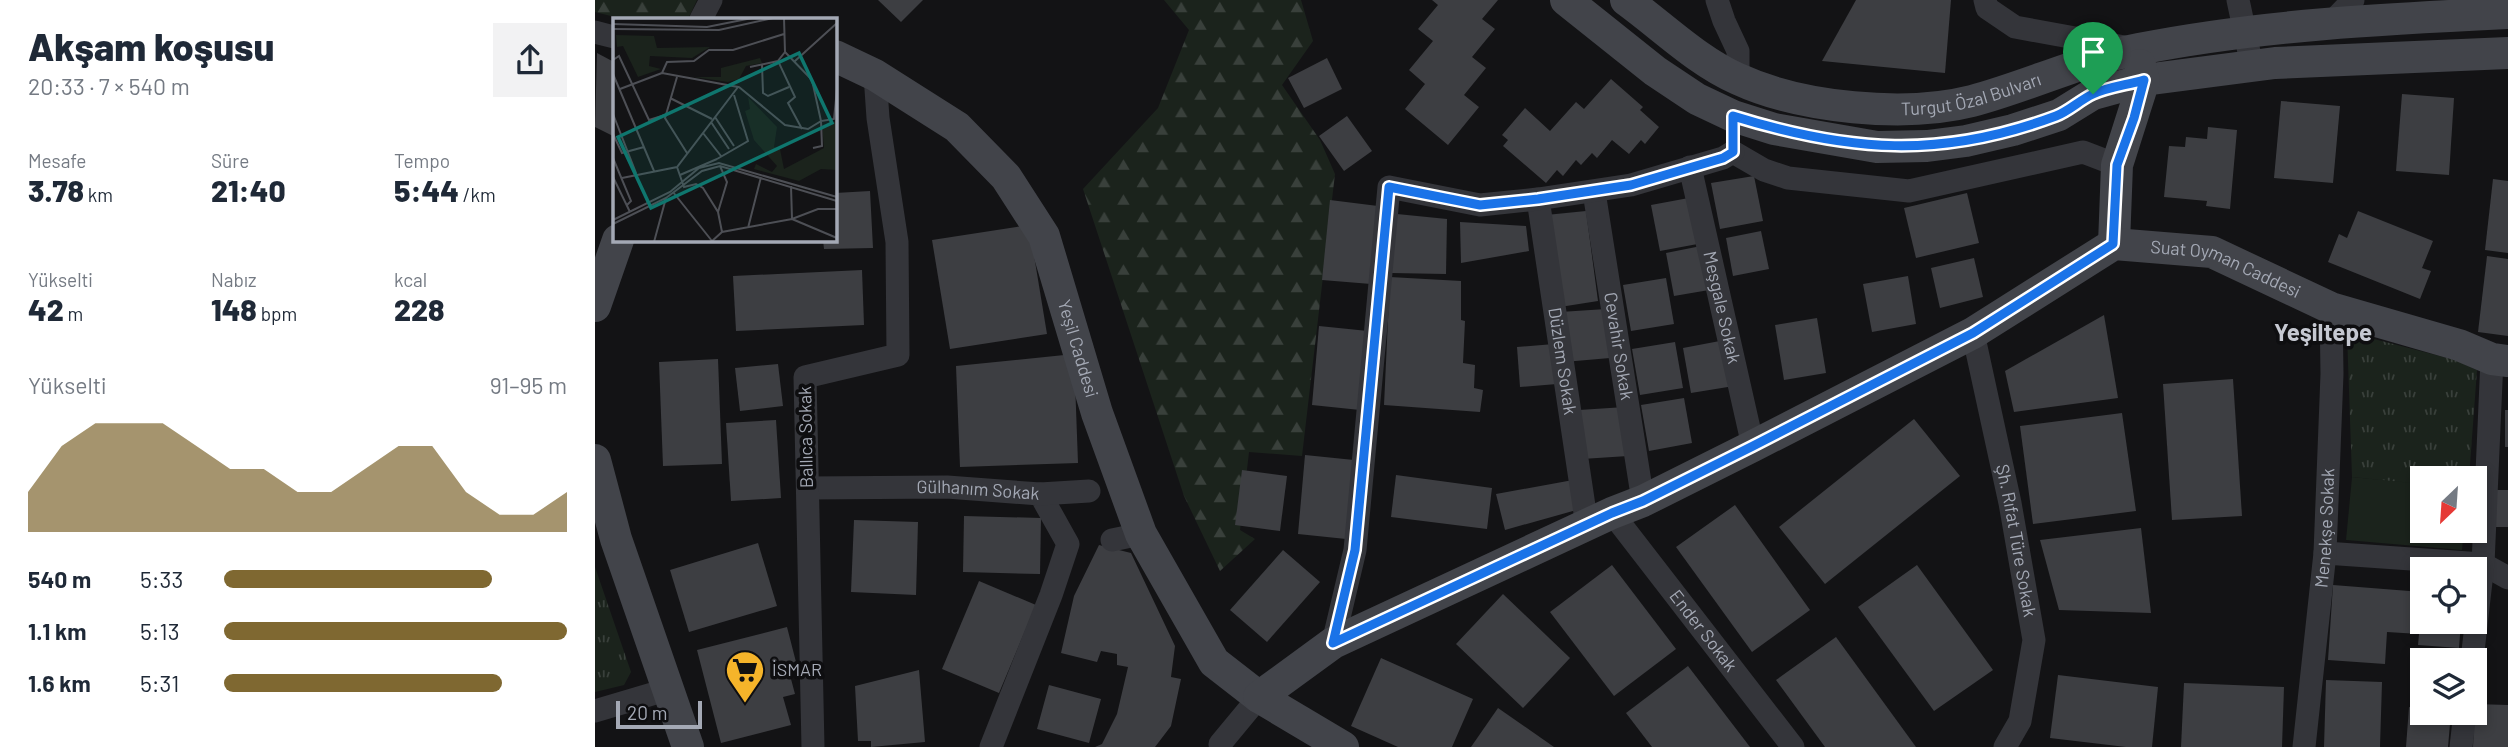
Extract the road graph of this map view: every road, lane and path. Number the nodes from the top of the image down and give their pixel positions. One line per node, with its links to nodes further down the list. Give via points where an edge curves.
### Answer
1 (711, 0): 9 (street)
2 (1566, 0): 20 (street, via 1655,71)
3 (1626, 0): 18 (street, Turgut Özal Bulvarı)
4 (1717, 0): 18 (street, via 1738,51)
5 (1985, 0): 13 (street, via 1987,8 2015,27)
6 (2238, 0): 11 (street)
7 (2342, 11): 8 (street, Turgut Özal Bulvarı); 11 (street, Turgut Özal Bulvarı)
8 (2508, 13)
9 (702, 18)
10 (595, 32): 12 (street)
11 (2246, 33): 13 (street, Turgut Özal Bulvarı); 16 (street)
12 (613, 37)
13 (2137, 50): 18 (street, Turgut Özal Bulvarı, via 1971,101 1913,110 1851,108); 19 (street)
14 (2508, 53): 16 (street)
15 (837, 57): 17 (street, Yeşil Caddesi)
16 (2252, 66): 19 (street)
17 (875, 75): 34 (street, Ballıca Sokak, via 897,242 898,355 805,377); 46 (street, Yeşil Caddesi, via 957,127 1006,177 1044,236 1097,413 1126,537 1214,662)
18 (1738, 80)
19 (2144, 80): 20 (street, via 2093,94 2059,115 2013,130 1927,146 1877,147 1774,129); 22 (street)
20 (1733, 116): 21 (street)
21 (1733, 152): 22 (street, via 1788,178 1909,191 2083,152); 23 (street)
22 (2117, 165): 27 (street)
23 (1690, 167): 24 (street); 32 (street, Meşgale Sokak)
24 (1594, 192): 25 (street); 37 (street, Cevahir Sokak)
25 (1538, 199): 38 (street, Düzlem Sokak); 44 (street, via 1480,205 1389,187 1355,550)
26 (617, 242): 28 (street)
27 (2113, 244): 29 (street, Suat Oyman Caddesi, via 2212,252); 30 (street)
28 (595, 306)
29 (2331, 308): 31 (street, Suat Oyman Caddesi); 39 (street, Menekşe Sokak)
30 (1973, 333): 32 (street); 55 (street, Şh. Rıfat Türe Sokak, via 2034,640 2020,721)
31 (2500, 360): 40 (street)
32 (1753, 446): 37 (street)
33 (595, 460): 45 (street, via 616,539)
34 (807, 488): 36 (street, Gülhanım Sokak, via 947,487); 51 (street, Ballıca Sokak)
35 (1090, 491): 36 (street)
36 (1040, 494): 52 (street, Gülhanım Sokak, via 1068,544)
37 (1643, 501): 38 (street)
38 (1600, 519): 44 (street); 54 (street, Ender Sokak)
39 (2325, 553): 41 (street); 56 (street, Menekşe Sokak)
40 (2484, 557)
41 (2410, 559)
42 (2487, 566): 43 (street)
43 (2508, 578)
44 (1333, 643): 46 (street)
45 (669, 689): 47 (street); 50 (street)
46 (1259, 697): 49 (street); 53 (street)
47 (595, 711)
48 (2464, 725): 57 (street)
49 (1220, 744)
50 (688, 747)
51 (813, 747)
52 (991, 747)
53 (1343, 747)
54 (1793, 747)
55 (2005, 747)
56 (2304, 747)
57 (2461, 747)

